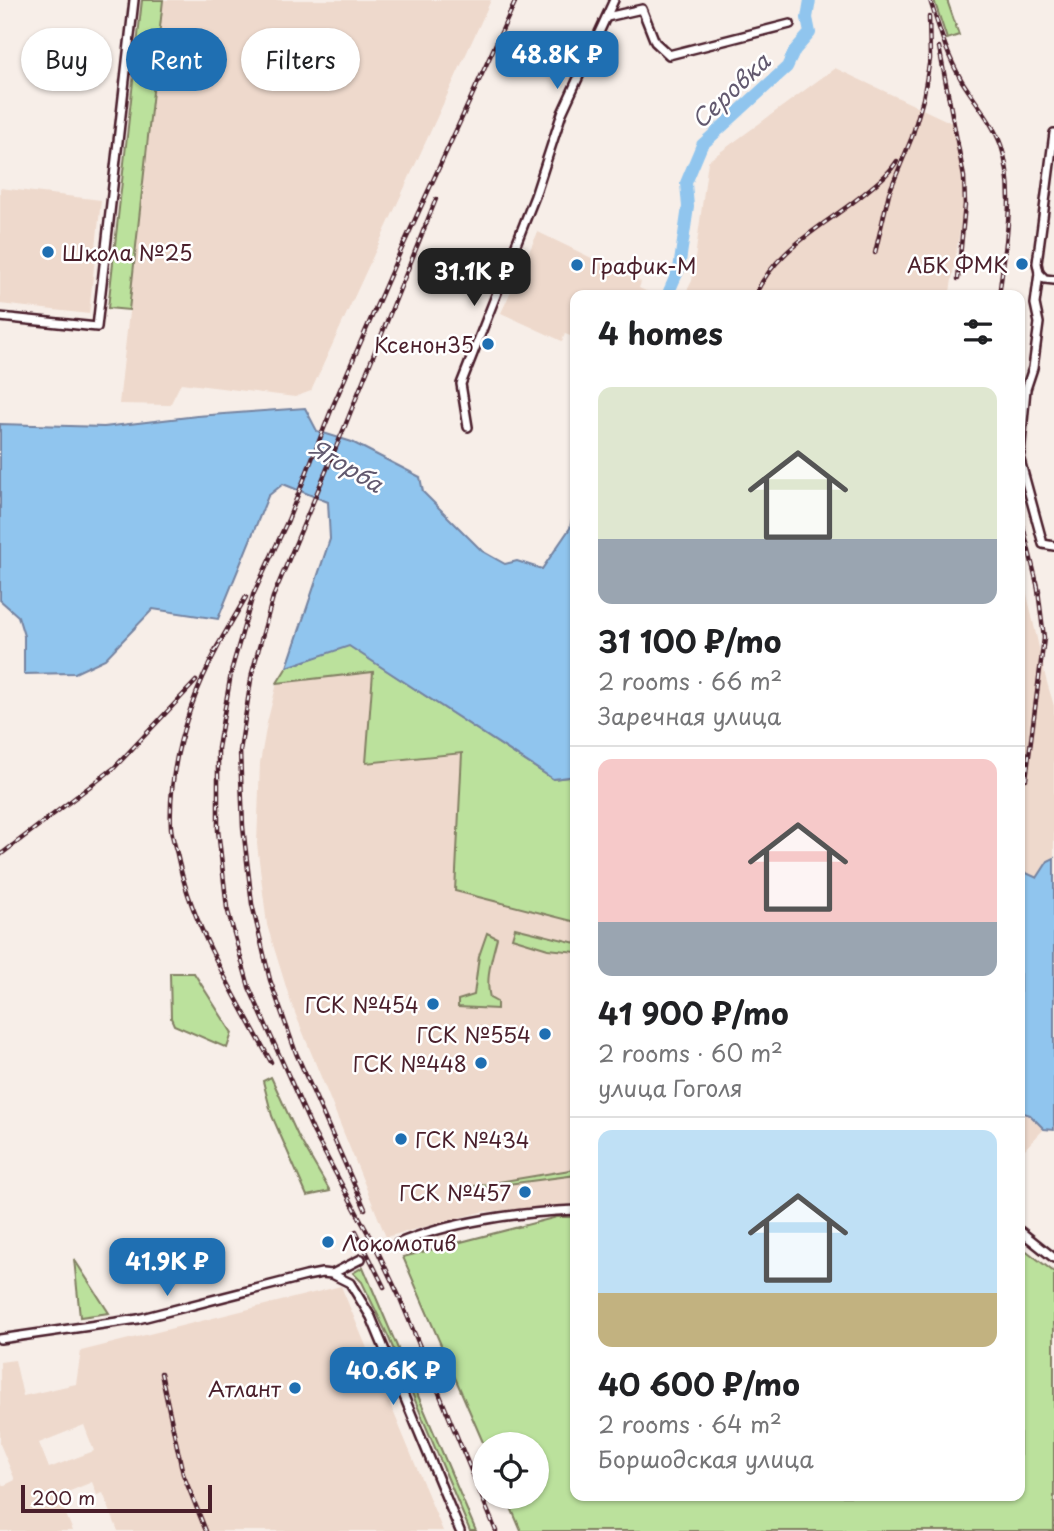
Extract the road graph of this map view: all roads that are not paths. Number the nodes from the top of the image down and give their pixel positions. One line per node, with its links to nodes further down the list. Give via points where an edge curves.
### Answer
1 (134, 0): 8 (street, via 97,327)
2 (614, 0): 3 (street)
3 (607, 17): 4 (street, via 642,9 655,42 669,55); 10 (street, via 562,113 535,196 461,384)
4 (790, 24)
5 (1054, 133): 6 (street)
6 (1039, 273): 7 (street); 9 (street, via 1035,304 1039,323)
7 (1054, 280)
8 (0, 317)
9 (1025, 400)
10 (468, 427)
11 (1025, 478): 12 (street, via 1043,544)
12 (1054, 546)
13 (570, 1210): 15 (street, via 469,1223)
14 (1025, 1235): 16 (street)
15 (397, 1244)
16 (1054, 1258)
17 (361, 1259): 18 (street)
18 (332, 1274): 19 (street, via 306,1276 138,1319); 20 (street, via 350,1283 371,1317)
19 (0, 1339)
20 (460, 1531)

